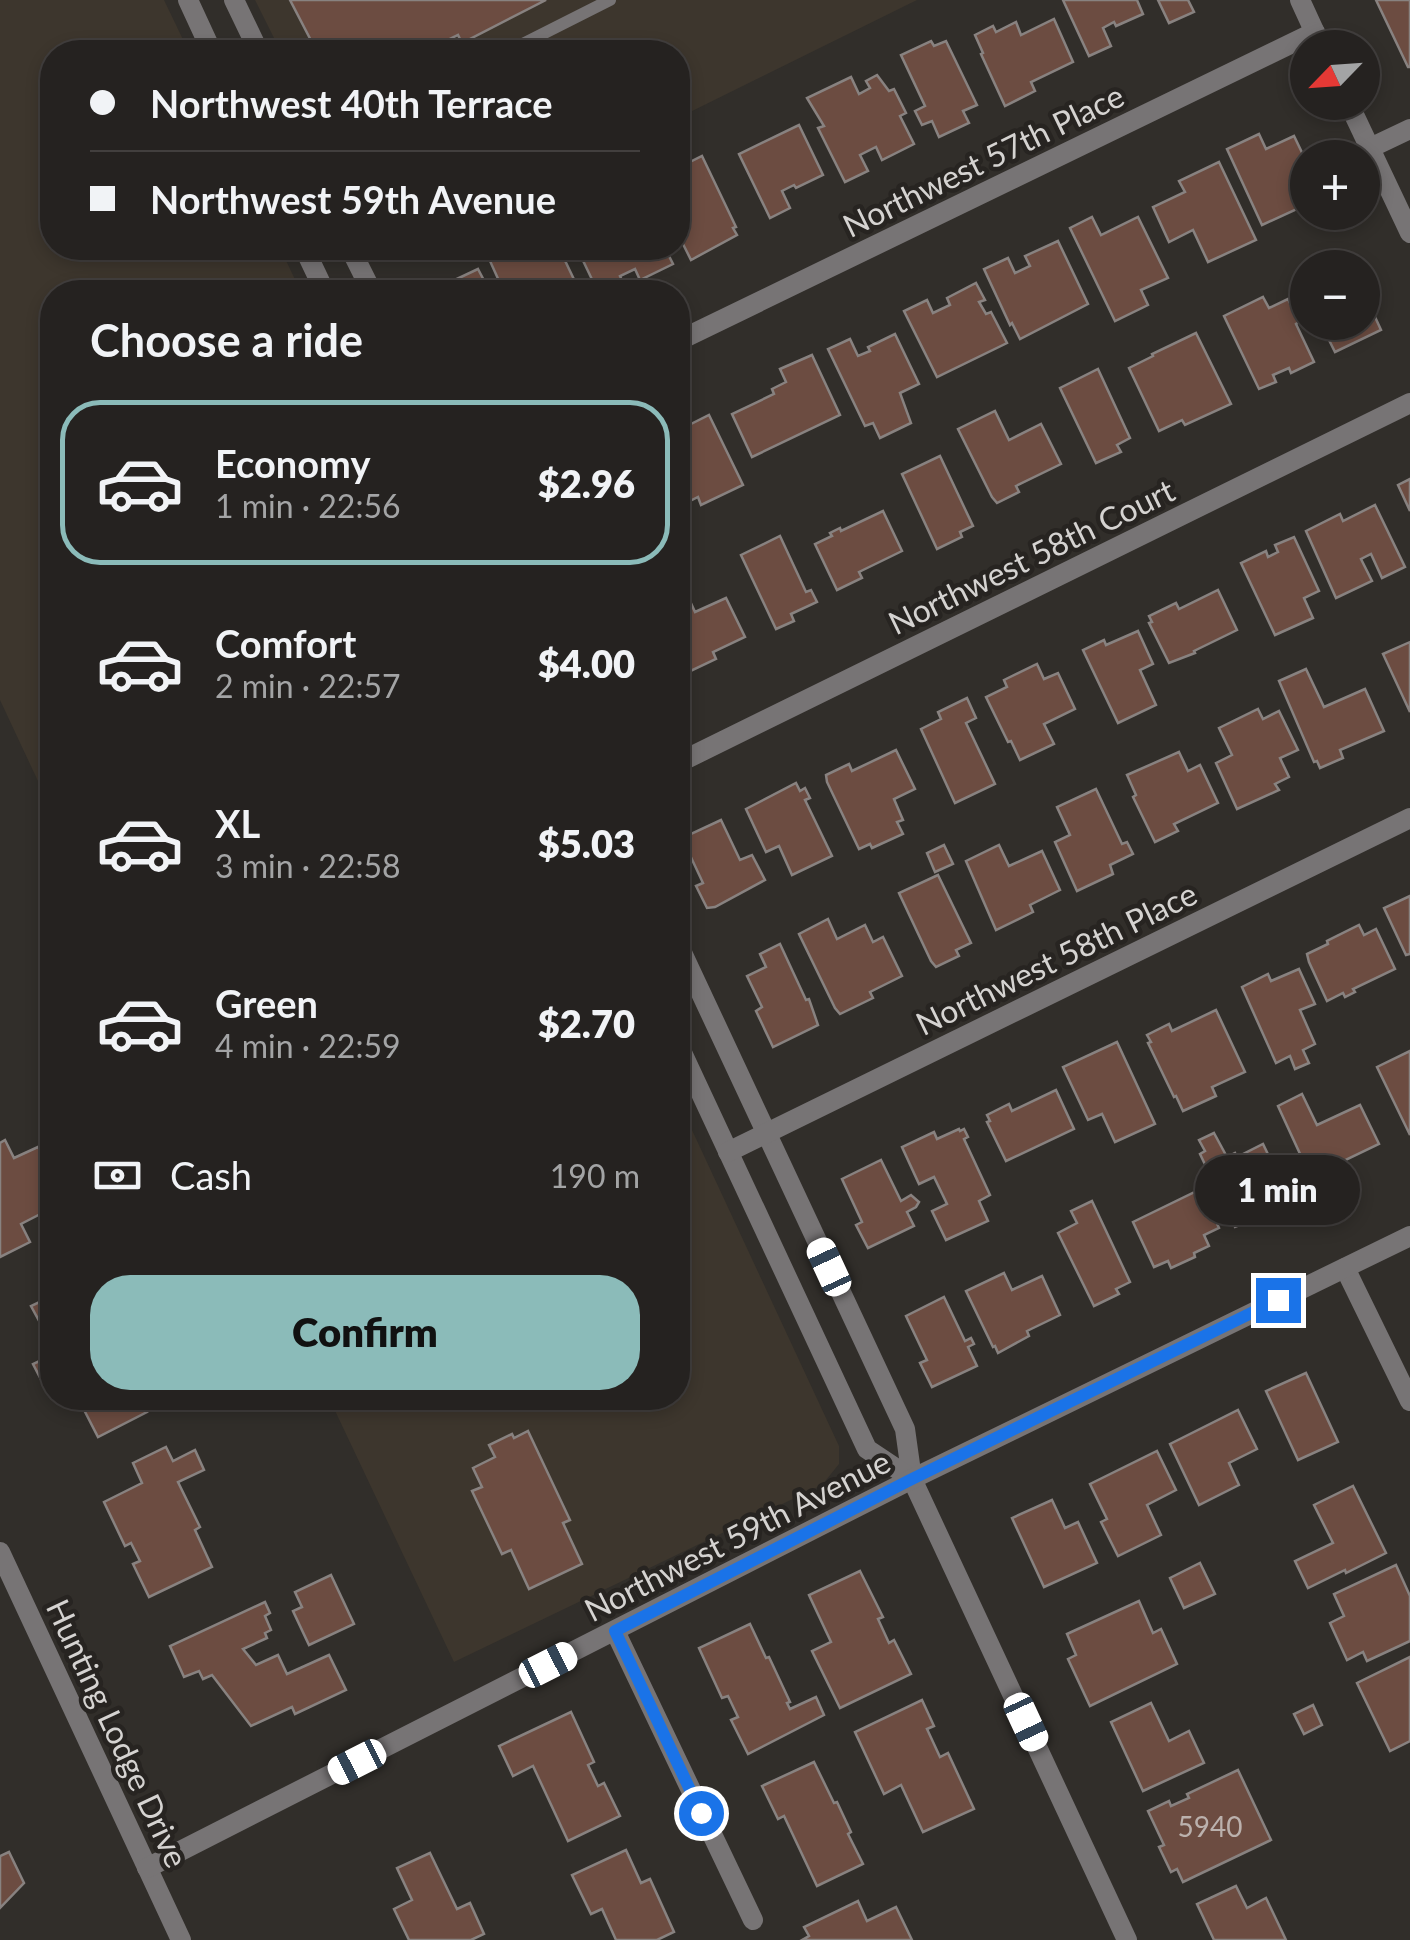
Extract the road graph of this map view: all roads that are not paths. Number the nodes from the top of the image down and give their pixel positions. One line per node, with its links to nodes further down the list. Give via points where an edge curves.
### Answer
1 (188, 0): 6 (street)
2 (234, 0): 7 (street)
3 (610, 0): 8 (lane)
4 (1300, 0): 5 (street)
5 (1314, 30)
6 (206, 40)
7 (252, 40)
8 (531, 40)
9 (1290, 54): 14 (street, Northwest 57th Place)
10 (1410, 129): 11 (street)
11 (1380, 143)
12 (1380, 169): 13 (street)
13 (1410, 233)
14 (690, 335)
15 (1410, 403): 16 (street, Northwest 58th Court)
16 (690, 757)
17 (1410, 818): 20 (street, Northwest 58th Place)
18 (690, 970): 20 (street)
19 (690, 1070): 21 (street)
20 (766, 1133): 21 (street, Northwest 58th Place); 25 (street, via 905,1428)
21 (728, 1152): 25 (street, via 868,1449)
22 (1410, 1236): 23 (street, Northwest 59th Avenue)
23 (1345, 1268): 24 (street); 25 (street, Northwest 59th Avenue)
24 (1410, 1402)
25 (912, 1479): 27 (street, Northwest 59th Avenue); 31 (street)
26 (0, 1552): 28 (street, Hunting Lodge Drive)
27 (615, 1631): 28 (street, Northwest 59th Avenue); 29 (street)
28 (148, 1868): 30 (street, Hunting Lodge Drive)
29 (752, 1920)
30 (181, 1940)
31 (1127, 1940)

